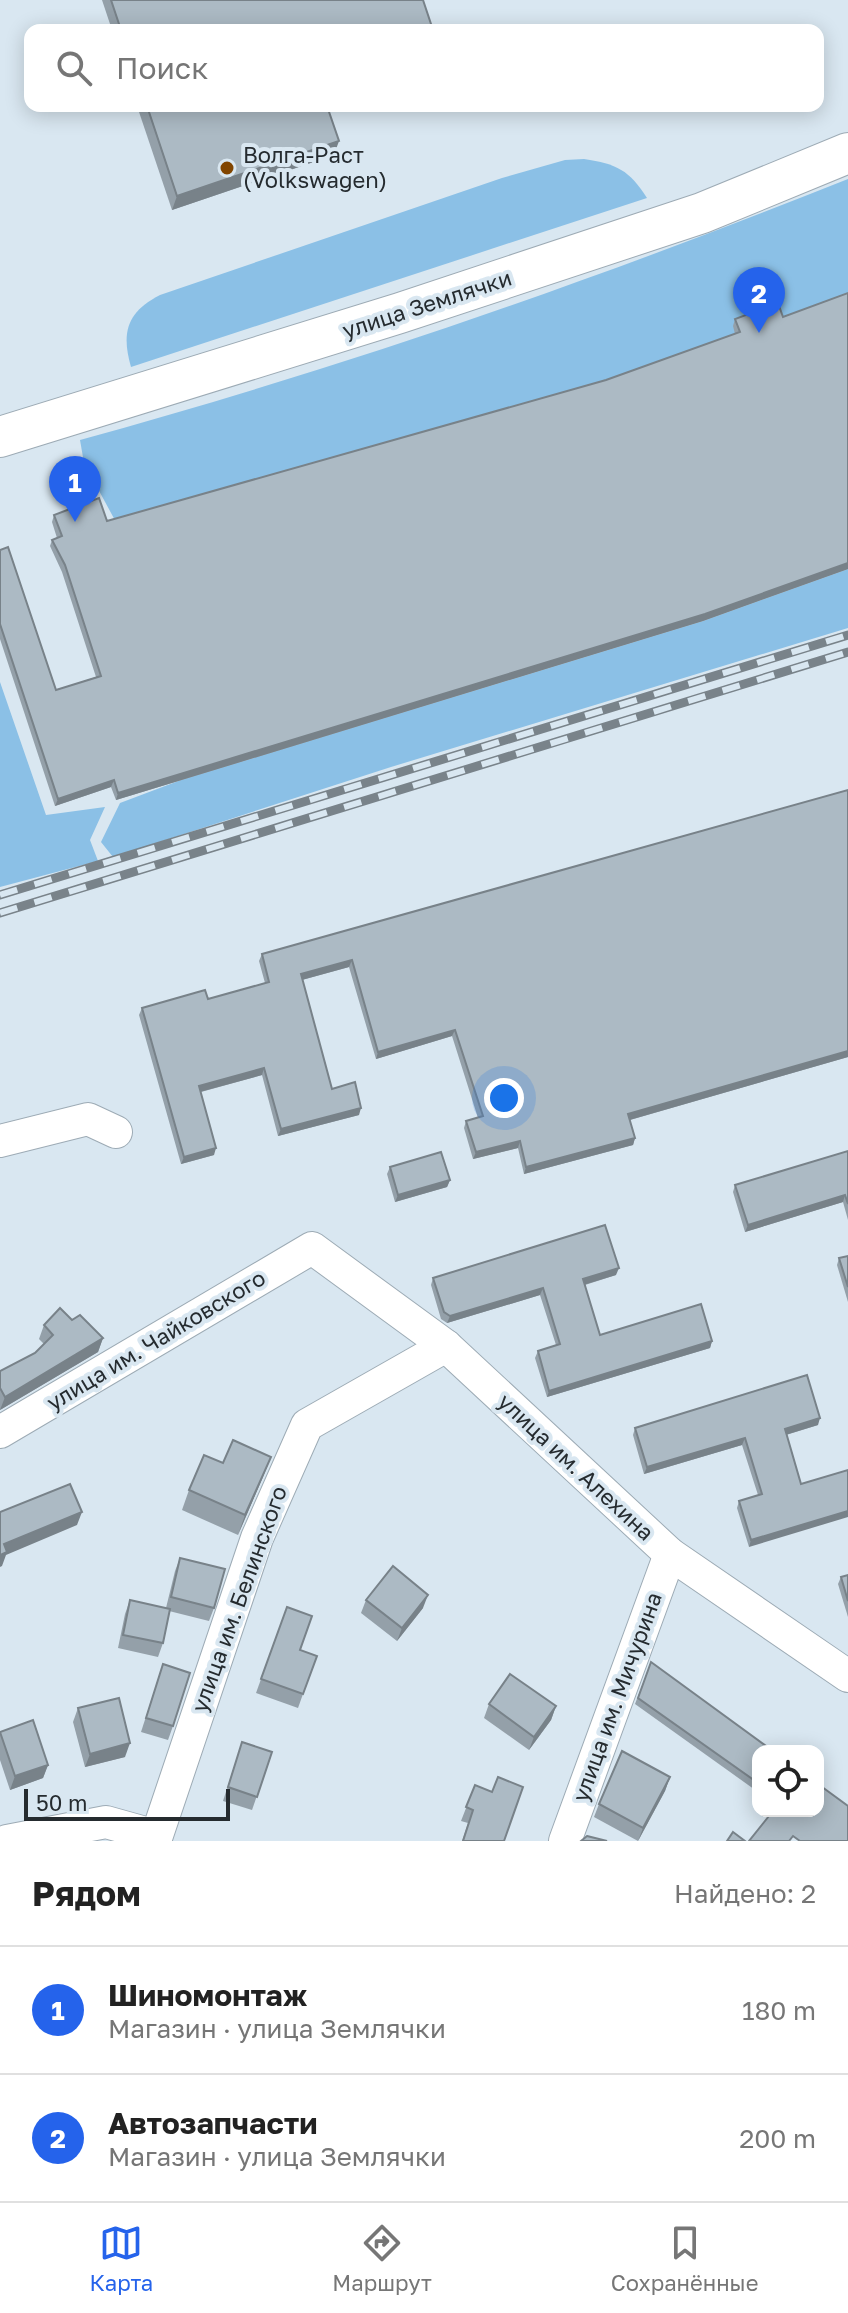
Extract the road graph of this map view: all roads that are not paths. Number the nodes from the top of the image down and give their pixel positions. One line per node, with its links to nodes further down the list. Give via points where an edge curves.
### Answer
1 (848, 153): 2 (main road, улица Землячки, via 702,213)
2 (0, 437)
3 (116, 1132): 4 (street, via 88,1119)
4 (0, 1141)
5 (312, 1248): 6 (street, улица им. Алехина); 7 (street, улица им. Чайковского)
6 (446, 1346): 8 (street, улица им. Алехина); 10 (street, улица им. Белинского, via 307,1425 257,1538)
7 (0, 1432)
8 (670, 1554): 9 (street, улица им. Алехина); 12 (street, улица им. Мичурина)
9 (848, 1676)
10 (156, 1838): 11 (street, улица им. Белинского, via 106,1822)
11 (7, 1841)
12 (565, 1841)

